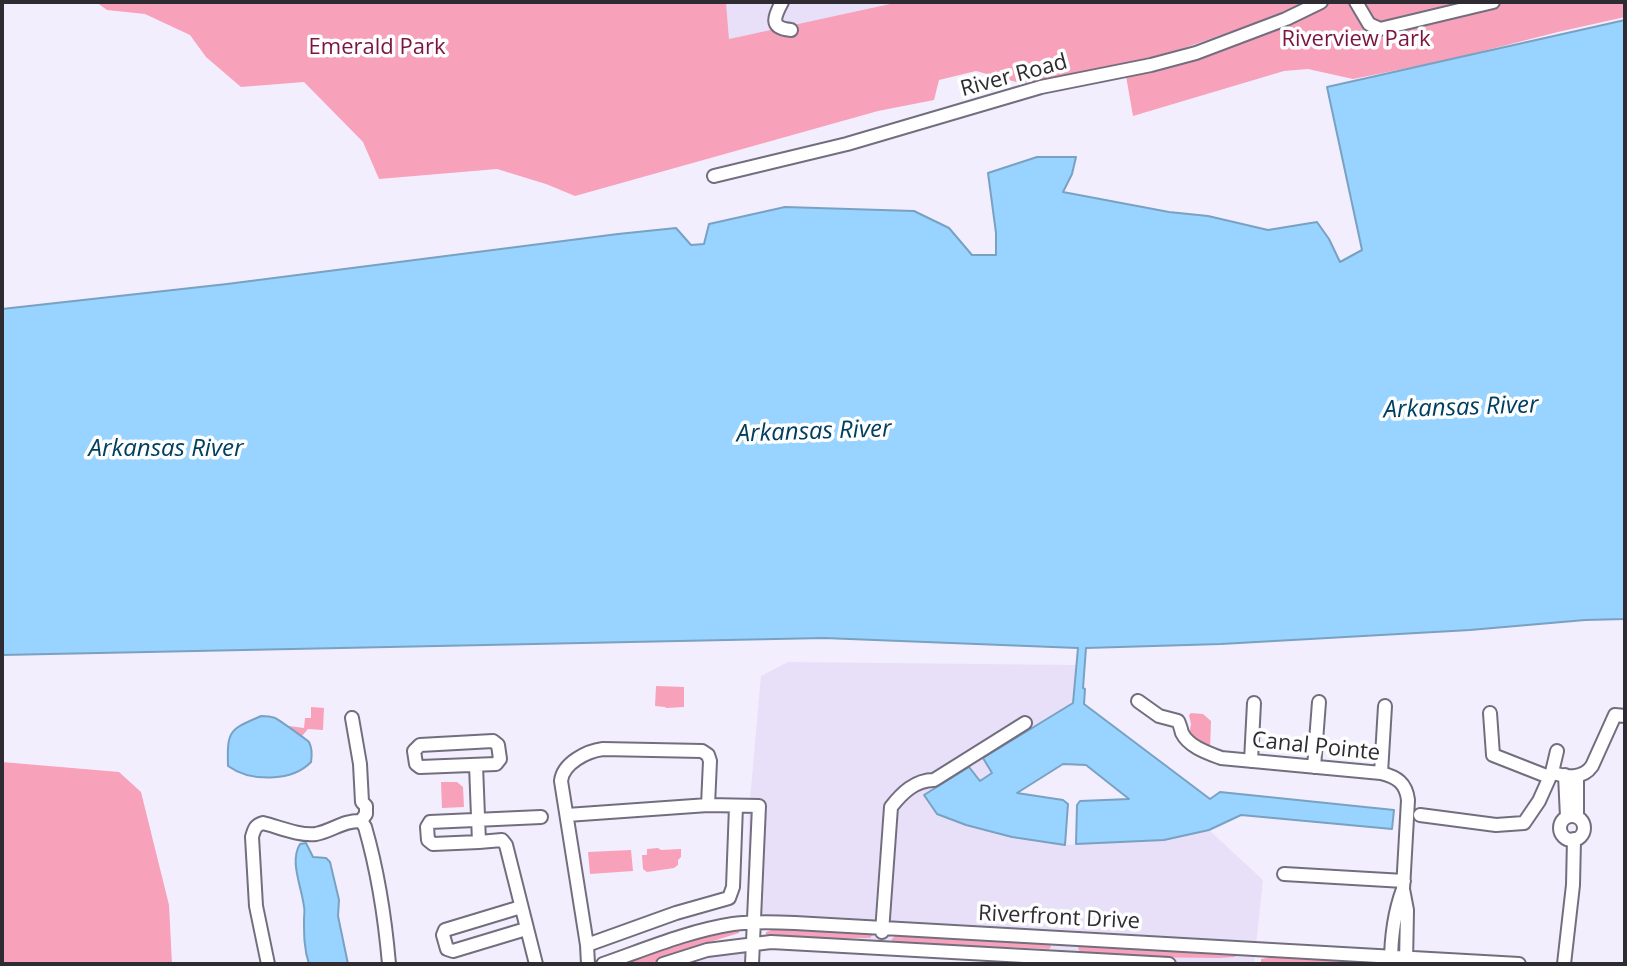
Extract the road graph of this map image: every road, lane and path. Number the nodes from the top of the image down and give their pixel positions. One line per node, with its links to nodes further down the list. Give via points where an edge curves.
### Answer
1 (782, 2): 5 (street, via 775,24)
2 (1321, 2): 6 (street, River Road, via 1196,53 1041,87 847,144)
3 (1356, 2): 4 (street, via 1369,24 1380,29)
4 (1493, 2)
5 (791, 30)
6 (714, 176)
7 (1138, 701): 18 (street, Canal Pointe, via 1159,716 1178,721 1198,748 1221,758)
8 (1319, 702): 20 (street)
9 (1254, 703): 18 (street)
10 (1385, 706): 21 (street)
11 (1490, 713): 22 (street, via 1493,755)
12 (1625, 716): 15 (street, via 1615,715)
13 (352, 718): 29 (street, via 362,802 350,807 349,816)
14 (1025, 723): 35 (street, via 934,780 920,782 891,807)
15 (1611, 724): 16 (street); 22 (street, via 1589,770)
16 (1625, 730)
17 (1557, 751): 22 (street)
18 (1251, 761): 20 (street, Canal Pointe)
19 (476, 765): 19 (street, via 420,767 414,751 420,745 498,745 496,764); 28 (street)
20 (1314, 767): 21 (street, Canal Pointe)
21 (1381, 773): 32 (street, Canal Pointe, via 1399,779 1407,791)
22 (1561, 775): 26 (street, via 1521,824); 53 (street, via 1572,816 1561,824 1561,832 1574,839 1575,866)
23 (708, 805): 24 (street); 25 (street); 25 (street, via 710,761 702,751 603,749 592,750 562,773)
24 (736, 806): 34 (street, via 759,806); 38 (street, via 729,898)
25 (567, 815): 38 (street)
26 (1420, 815)
27 (541, 817): 28 (street)
28 (478, 819): 30 (street); 30 (street, via 430,822 427,827 433,844)
29 (356, 821): 43 (street, via 317,834 263,823 254,829 256,906); 44 (street, via 365,827 378,871)
30 (479, 842): 33 (street, via 502,840 506,845)
31 (1284, 874): 32 (street)
32 (1403, 885): 41 (street, Canal Pointe); 42 (street, Canal Pointe)
33 (521, 907): 36 (street); 36 (street, via 445,930 443,935 447,949 453,951)
34 (753, 922): 35 (street, Riverfront Drive); 37 (street); 47 (street, Riverfront Drive, via 673,938)
35 (882, 928): 39 (street); 40 (street, Riverfront Drive)
36 (526, 929): 45 (street)
37 (752, 943): 39 (street, Riverfront Drive); 48 (street, Riverfront Drive); 49 (street)
38 (587, 945): 46 (street)
39 (882, 948): 50 (street, Riverfront Drive)
40 (1248, 949): 41 (street, Riverfront Drive); 51 (street)
41 (1391, 960): 42 (street, Riverfront Drive)
42 (1406, 960): 52 (street, Riverfront Drive)
43 (268, 964)
44 (389, 964)
45 (536, 964)
46 (588, 964)
47 (603, 964)
48 (663, 964)
49 (752, 964)
50 (1169, 964)
51 (1247, 964)
52 (1519, 964)
53 (1564, 964)

